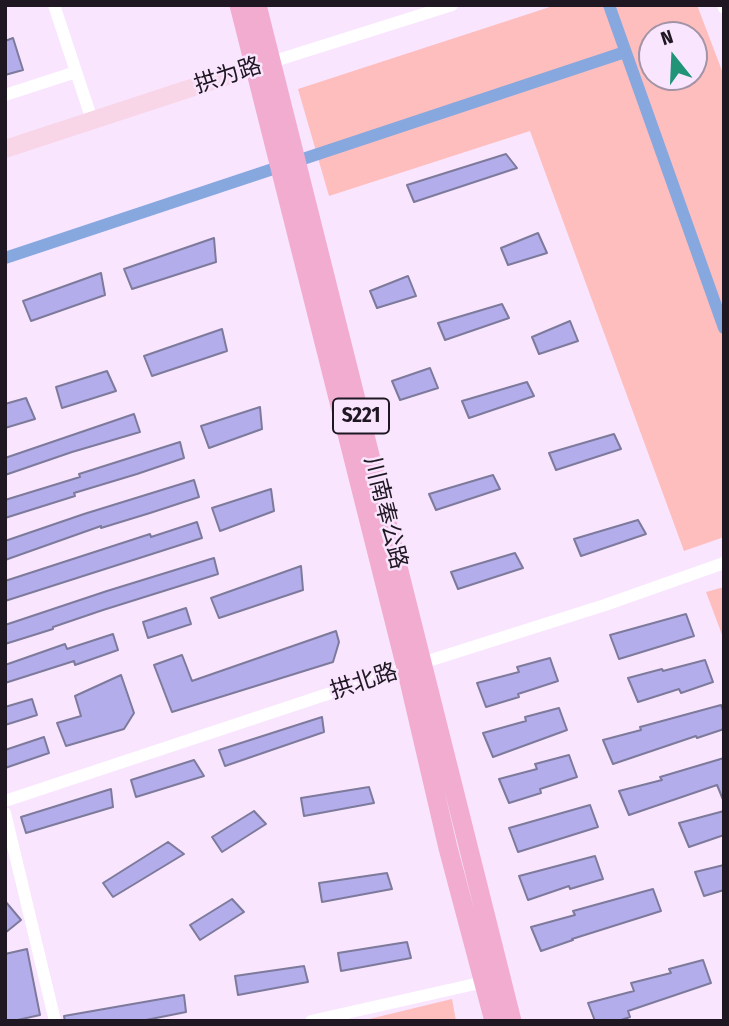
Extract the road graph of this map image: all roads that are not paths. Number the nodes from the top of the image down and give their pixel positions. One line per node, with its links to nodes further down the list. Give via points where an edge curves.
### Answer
1 (54, 5): 6 (street)
2 (239, 5): 5 (main road, 川南奉公路 / S221)
3 (257, 5): 5 (main road, 川南奉公路 / S221)
4 (452, 5): 5 (street, 拱为路)
5 (263, 64): 8 (main road, 拱为路); 11 (main road, 川南奉公路 / S221)
6 (76, 72): 7 (street); 8 (street)
7 (5, 95)
8 (92, 120): 9 (main road, 拱为路)
9 (5, 149)
10 (724, 563): 11 (street, 拱北路)
11 (414, 665): 12 (street, 拱北路); 14 (main road, 川南奉公路 / S221, via 448,848); 18 (main road, 川南奉公路 / S221)
12 (5, 801)
13 (5, 813): 15 (street)
14 (484, 982): 16 (street); 17 (main road, 川南奉公路 / S221)
15 (55, 1021)
16 (311, 1021)
17 (494, 1021)
18 (512, 1021)

